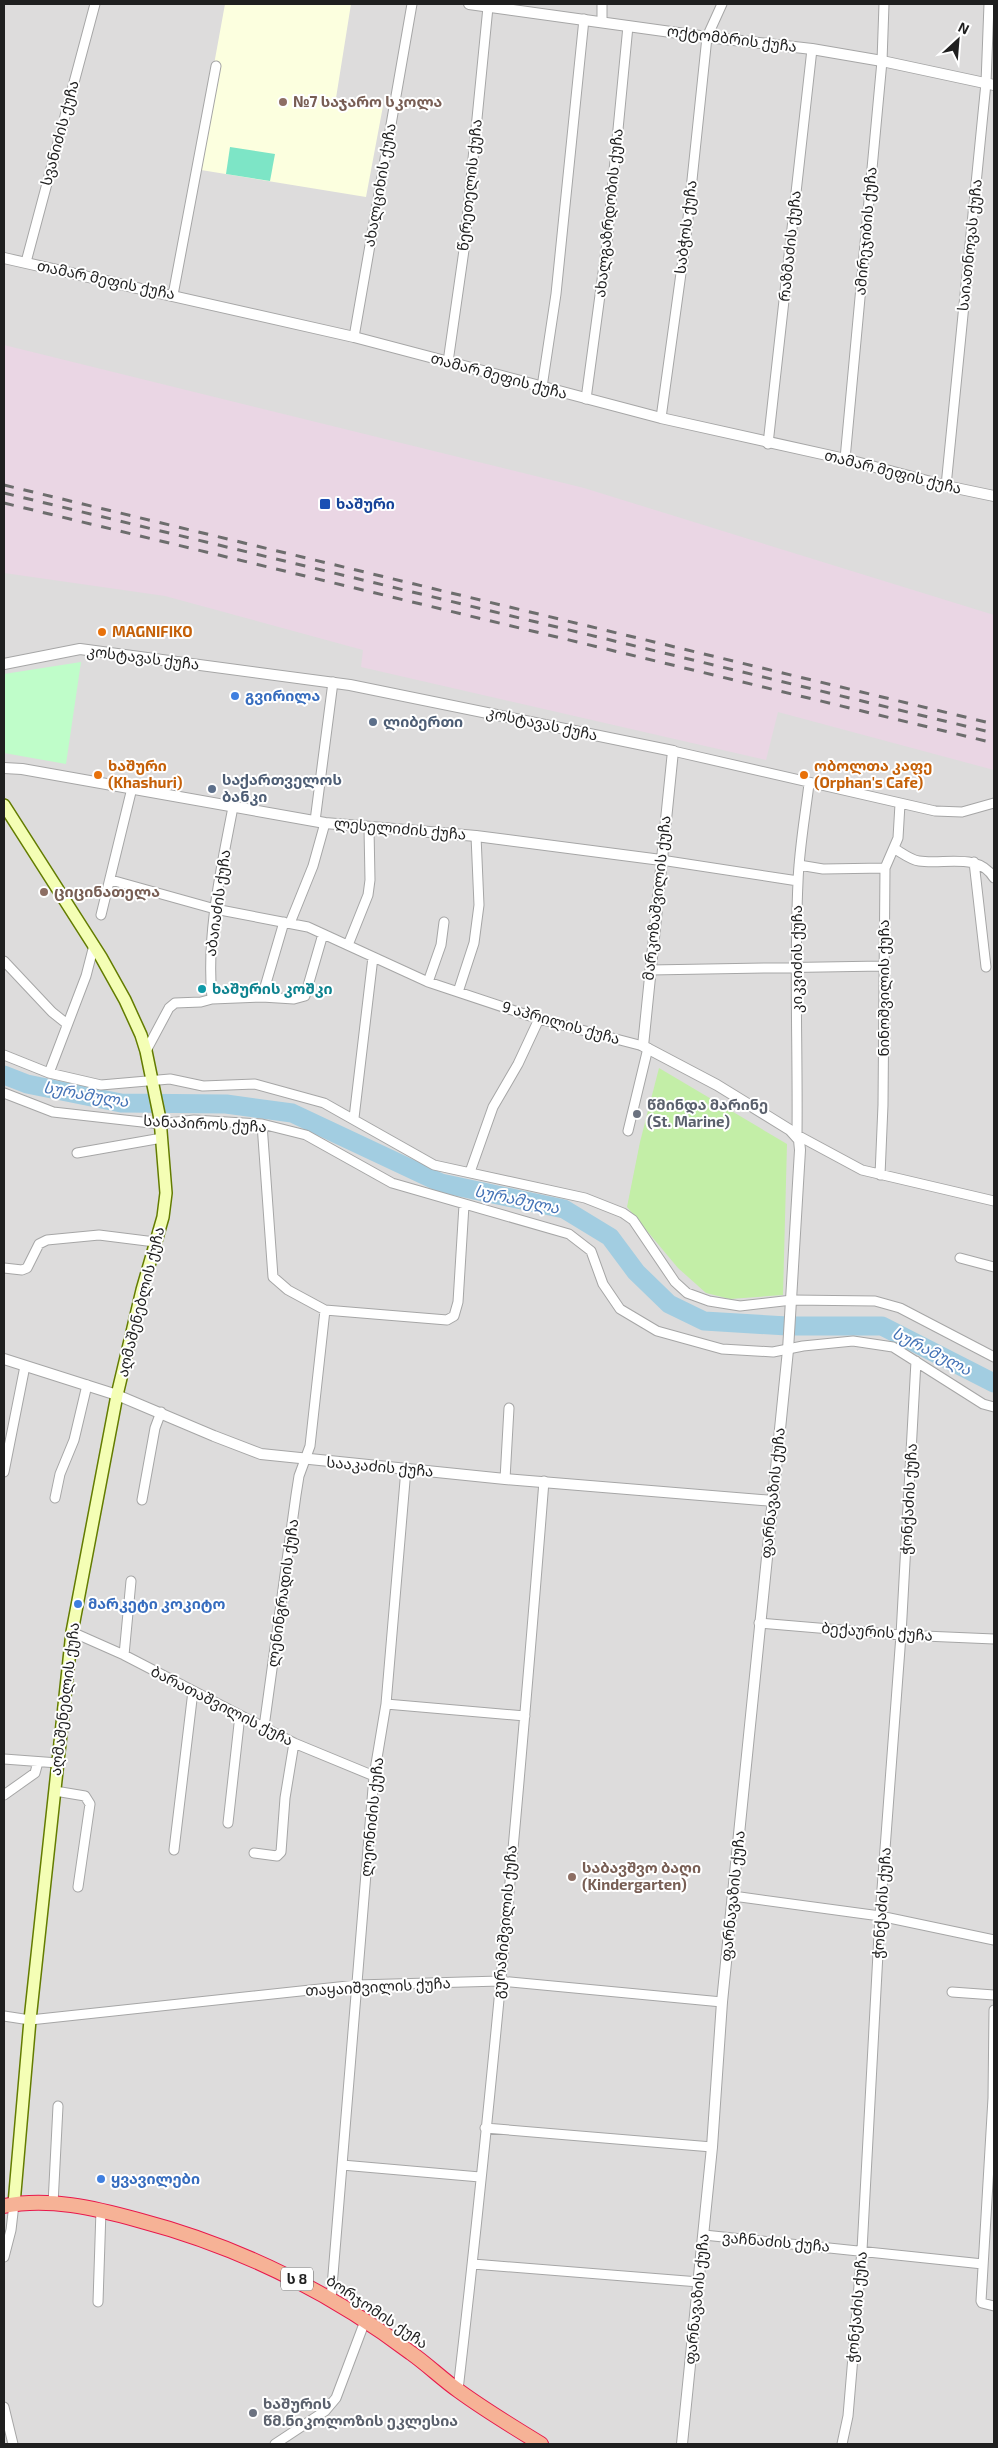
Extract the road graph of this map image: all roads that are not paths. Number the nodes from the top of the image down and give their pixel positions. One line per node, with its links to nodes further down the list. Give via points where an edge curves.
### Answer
1 (95, 4): 18 (street, სვანიძის ქუჩა)
2 (412, 4): 20 (street, ახალციხის ქუჩა)
3 (469, 4): 8 (street, ოქტომბრის ქუჩა)
4 (602, 4): 10 (street)
5 (722, 4): 12 (street)
6 (884, 4): 14 (street, ამირეჯიბის ქუჩა)
7 (989, 4): 16 (street, საიათნოვას ქუჩა)
8 (488, 7): 9 (street, ოქტომბრის ქუჩა); 21 (street, წერეთელის ქუჩა, via 464,250)
9 (584, 18): 10 (street, ოქტომბრის ქუჩა); 22 (street, via 556,294)
10 (602, 21): 11 (street, ოქტომბრის ქუჩა)
11 (628, 26): 12 (street, ოქტომბრის ქუჩა); 23 (street, ახალგაზრდობის ქუჩა, via 607,243)
12 (706, 37): 13 (street, ოქტომბრის ქუჩა); 24 (street, საბჭოს ქუჩა, via 686,237)
13 (812, 48): 14 (street, ოქტომბრის ქუჩა); 25 (street, რაზმაძის ქუჩა)
14 (882, 61): 16 (street, ოქტომბრის ქუჩა); 26 (street, ამირეჯიბის ქუჩა)
15 (216, 66): 19 (street)
16 (990, 84): 27 (street, საიათნოვას ქუჩა)
17 (4, 258): 18 (street, თამარ მეფის ქუჩა)
18 (26, 262): 19 (street, თამარ მეფის ქუჩა)
19 (173, 295): 20 (street, თამარ მეფის ქუჩა)
20 (354, 337): 21 (street, თამარ მეფის ქუჩა)
21 (448, 362): 22 (street, თამარ მეფის ქუჩა)
22 (542, 387): 23 (street, თამარ მეფის ქუჩა)
23 (586, 399): 24 (street, თამარ მეფის ქუჩა)
24 (662, 418): 25 (street, თამარ მეფის ქუჩა)
25 (768, 444): 26 (street, თამარ მეფის ქუჩა)
26 (845, 459): 27 (street, თამარ მეფის ქუჩა)
27 (946, 486): 28 (street, თამარ მეფის ქუჩა)
28 (994, 496)
29 (4, 664): 30 (street, კოსტავას ქუჩა, via 80,649)
30 (333, 682): 31 (street, კოსტავას ქუჩა); 39 (street)
31 (673, 751): 33 (street, კოსტავას ქუჩა); 43 (street, მარკოზაშვილის ქუჩა)
32 (4, 768): 34 (street, ლესელიძის ქუჩა)
33 (809, 784): 36 (street, კოსტავას ქუჩა); 45 (street, კიკვიძის ქუჩა)
34 (132, 788): 38 (street, ლესელიძის ქუჩა); 48 (street)
35 (994, 803): 36 (street, კოსტავას ქუჩა, via 948,813)
36 (900, 804): 42 (street, ნინოშვილის ქუჩა)
37 (4, 805): 55 (main road)
38 (233, 807): 39 (street, ლესელიძის ქუჩა); 50 (street, აბაიაძის ქუჩა)
39 (320, 822): 40 (street, ლესელიძის ქუჩა); 52 (street, via 313,866)
40 (369, 828): 41 (street, ლესელიძის ქუჩა); 56 (street, via 368,895)
41 (476, 836): 43 (street, ლესელიძის ქუჩა); 64 (street, via 479,905 474,943)
42 (895, 849): 44 (street, via 917,861); 46 (street, ნინოშვილის ქუჩა)
43 (661, 860): 49 (street, ლესელიძის ქუჩა); 62 (street, მარკოზაშვილის ქუჩა)
44 (974, 862): 47 (street); 60 (street)
45 (799, 866): 46 (street); 49 (street, კიკვიძის ქუჩა)
46 (885, 868): 59 (street, ნინოშვილის ქუჩა)
47 (994, 878)
48 (111, 880): 50 (street, 9 აპრილის ქუჩა); 51 (street)
49 (798, 881): 61 (street, კიკვიძის ქუჩა)
50 (215, 909): 52 (street, 9 აპრილის ქუჩა); 66 (street, აბაიაძის ქუჩა, via 209,972)
51 (101, 915)
52 (287, 922): 54 (street, 9 აპრილის ქუჩა); 65 (street)
53 (444, 922): 63 (street, via 441,945)
54 (323, 934): 56 (street, 9 აპრილის ქუჩა); 65 (street, via 305,996 294,999)
55 (94, 945): 68 (street, via 86,976); 70 (main road, via 125,1000)
56 (348, 945): 57 (street, 9 აპრილის ქუჩა)
57 (373, 957): 63 (street, 9 აპრილის ქუჩა); 75 (street)
58 (4, 961): 68 (street)
59 (883, 966): 61 (street); 83 (street, ნინოშვილის ქუჩა)
60 (986, 966)
61 (795, 968): 62 (street); 79 (street, კიკვიძის ქუჩა)
62 (650, 970): 69 (street, მარკოზაშვილის ქუჩა)
63 (428, 982): 64 (street, 9 აპრილის ქუჩა)
64 (458, 992): 67 (street, 9 აპრილის ქუჩა)
65 (262, 997): 66 (street)
66 (212, 999): 70 (street, via 172,1005)
67 (539, 1019): 69 (street, 9 აპრილის ქუჩა); 82 (street, via 493,1107)
68 (66, 1024): 72 (street)
69 (646, 1047): 78 (street); 79 (street, 9 აპრილის ქუჩა, via 717,1085)
70 (146, 1051): 73 (main road)
71 (4, 1054): 72 (street)
72 (49, 1072): 73 (street, via 102,1085)
73 (152, 1083): 75 (street, via 170,1079 203,1086 255,1084 324,1103); 76 (main road, აღმაშენებლის ქუჩა)
74 (4, 1093): 76 (street, სანაპიროს ქუჩა, via 53,1112)
75 (354, 1118): 82 (street, via 434,1165)
76 (160, 1122): 77 (street, სანაპიროს ქუჩა, via 194,1120); 80 (main road, აღმაშენებლის ქუჩა)
77 (262, 1124): 85 (street, სანაპიროს ქუჩა, via 306,1135 392,1183); 91 (street, via 273,1277 288,1290)
78 (628, 1131)
79 (797, 1135): 83 (street, 9 აპრილის ქუჩა, via 862,1170); 90 (street, via 799,1167)
80 (162, 1138): 81 (street); 86 (main road, აღმაშენებლის ქუჩა, via 166,1193)
81 (77, 1153)
82 (470, 1172): 90 (street, via 585,1198 623,1213 633,1220 675,1282 687,1293 709,1301 740,1306)
83 (880, 1175): 84 (street, 9 აპრილის ქუჩა)
84 (994, 1201)
85 (464, 1206): 91 (street, via 458,1302 454,1316 447,1320); 92 (street, სანაპიროს ქუჩა, via 569,1234 591,1251 603,1284 620,1309 657,1331 722,1349 773,1352)
86 (155, 1242): 89 (street, via 99,1235 47,1240 39,1244 27,1268); 98 (main road, აღმაშენებლის ქუჩა)
87 (960, 1258): 88 (street)
88 (994, 1267)
89 (4, 1268)
90 (792, 1300): 92 (street, ფარნავაზის ქუჩა); 93 (street, via 875,1301 900,1308)
91 (325, 1310): 102 (street, ლენინგრადის ქუჩა, via 312,1428)
92 (788, 1349): 95 (street, სანაპიროს ქუჩა, via 866,1342 893,1347); 109 (street, ფარნავაზის ქუჩა)
93 (994, 1357)
94 (4, 1359): 96 (street, სააკაძის ქუჩა)
95 (916, 1361): 99 (street, სანაპიროს ქუჩა, via 983,1404); 113 (street, ჭონქაძის ქუჩა)
96 (25, 1366): 97 (street, სააკაძის ქუჩა); 104 (street)
97 (86, 1385): 98 (street, სააკაძის ქუჩა); 107 (street, via 74,1440 60,1474)
98 (117, 1394): 101 (street, სააკაძის ქუჩა); 112 (main road, აღმაშენებლის ქუჩა)
99 (994, 1406)
100 (509, 1408): 105 (street)
101 (161, 1412): 102 (street, სააკაძის ქუჩა, via 261,1454); 108 (street)
102 (305, 1459): 103 (street, სააკაძის ქუჩა); 120 (street, ლენინგრადის ქუჩა, via 296,1495)
103 (406, 1469): 105 (street, სააკაძის ქუჩა); 117 (street, ლეონიძის ქუჩა)
104 (4, 1472)
105 (505, 1479): 106 (street, სააკაძის ქუჩა)
106 (544, 1481): 109 (street, სააკაძის ქუჩა); 119 (street, გურამიშვილის ქუჩა)
107 (55, 1498)
108 (142, 1500)
109 (773, 1501): 111 (street, ფარნავაზის ქუჩა)
110 (131, 1581): 115 (street)
111 (759, 1623): 113 (street, ბექაურის ქუჩა); 132 (street, ფარნავაზის ქუჩა)
112 (72, 1632): 115 (street, ბარათაშვილის ქუჩა); 124 (main road, აღმაშენებლის ქუჩა)
113 (901, 1635): 114 (street, ბექაურის ქუჩა); 133 (street, ჭონქაძის ქუჩა)
114 (994, 1639)
115 (124, 1655): 116 (street, ბარათაშვილის ქუჩა)
116 (193, 1691): 118 (street, ბარათაშვილის ქუჩა); 129 (street)
117 (386, 1704): 119 (street); 125 (street, ლეონიძის ქუჩა)
118 (240, 1715): 120 (street, ბარათაშვილის ქუჩა); 128 (street)
119 (525, 1716): 135 (street, გურამიშვილის ქუჩა)
120 (264, 1727): 121 (street, ბარათაშვილის ქუჩა)
121 (294, 1742): 125 (street, ბარათაშვილის ქუჩა); 130 (street, via 281,1852 277,1856)
122 (4, 1758): 123 (street)
123 (38, 1762): 124 (street); 127 (street, via 36,1773)
124 (58, 1763): 126 (main road, აღმაშენებლის ქუჩა)
125 (374, 1776): 136 (street, ლეონიძის ქუჩა)
126 (55, 1791): 131 (street, via 85,1796 90,1804); 142 (main road, აღმაშენებლის ქუჩა)
127 (4, 1795)
128 (228, 1823)
129 (174, 1850)
130 (254, 1853)
131 (78, 1887)
132 (733, 1896): 133 (street); 139 (street, ფარნავაზის ქუჩა)
133 (880, 1916): 134 (street); 153 (street, ჭონქაძის ქუჩა)
134 (994, 1940)
135 (500, 1981): 136 (street, თაყაიშვილის ქუჩა); 139 (street, თაყაიშვილის ქუჩა); 145 (street, გურამიშვილის ქუჩა)
136 (357, 1985): 142 (street, თაყაიშვილის ქუჩა); 147 (street, ლეონიძის ქუჩა)
137 (952, 1992): 138 (street)
138 (994, 1995)
139 (722, 2002): 146 (street, ფარნავაზის ქუჩა)
140 (994, 2010): 143 (street)
141 (4, 2016): 142 (street, თაყაიშვილის ქუჩა)
142 (30, 2020): 150 (main road, აღმაშენებლის ქუჩა)
143 (994, 2098): 156 (street)
144 (58, 2106): 149 (street)
145 (485, 2128): 146 (street); 148 (street, გურამიშვილის ქუჩა)
146 (712, 2147): 152 (street, ფარნავაზის ქუჩა)
147 (342, 2165): 148 (street); 158 (street, ლეონიძის ქუჩა)
148 (480, 2177): 155 (street, გურამიშვილის ქუჩა)
149 (53, 2204): 150 (highway, ბორჯომის ქუჩა / ს 8); 151 (highway, ბორჯომის ქუჩა / ს 8)
150 (9, 2205): 154 (street, აღმაშენებლის ქუჩა, via 11,2230)
151 (101, 2210): 158 (highway, ბორჯომის ქუჩა / ს 8, via 213,2244 294,2277); 159 (street)
152 (704, 2235): 153 (street, ვაჩნაძის ქუჩა); 157 (street, ფარნავაზის ქუჩა)
153 (862, 2250): 156 (street, ვაჩნაძის ქუჩა); 168 (street, ჭონქაძის ქუჩა, via 848,2416)
154 (4, 2257)
155 (472, 2264): 157 (street); 162 (street, გურამიშვილის ქუჩა)
156 (983, 2264): 160 (street, via 981,2301)
157 (699, 2282): 167 (street, ფარნავაზის ქუჩა)
158 (330, 2299): 161 (highway, ბორჯომის ქუჩა / ს 8)
159 (98, 2302)
160 (994, 2306)
161 (365, 2321): 162 (highway, ბორჯომის ქუჩა / ს 8, via 411,2352); 165 (street, via 336,2398 325,2411)
162 (458, 2390): 166 (highway, ბორჯომის ქუჩა / ს 8)
163 (4, 2407): 164 (street)
164 (13, 2444)
165 (275, 2444)
166 (541, 2444)
167 (682, 2444)
168 (842, 2444)

